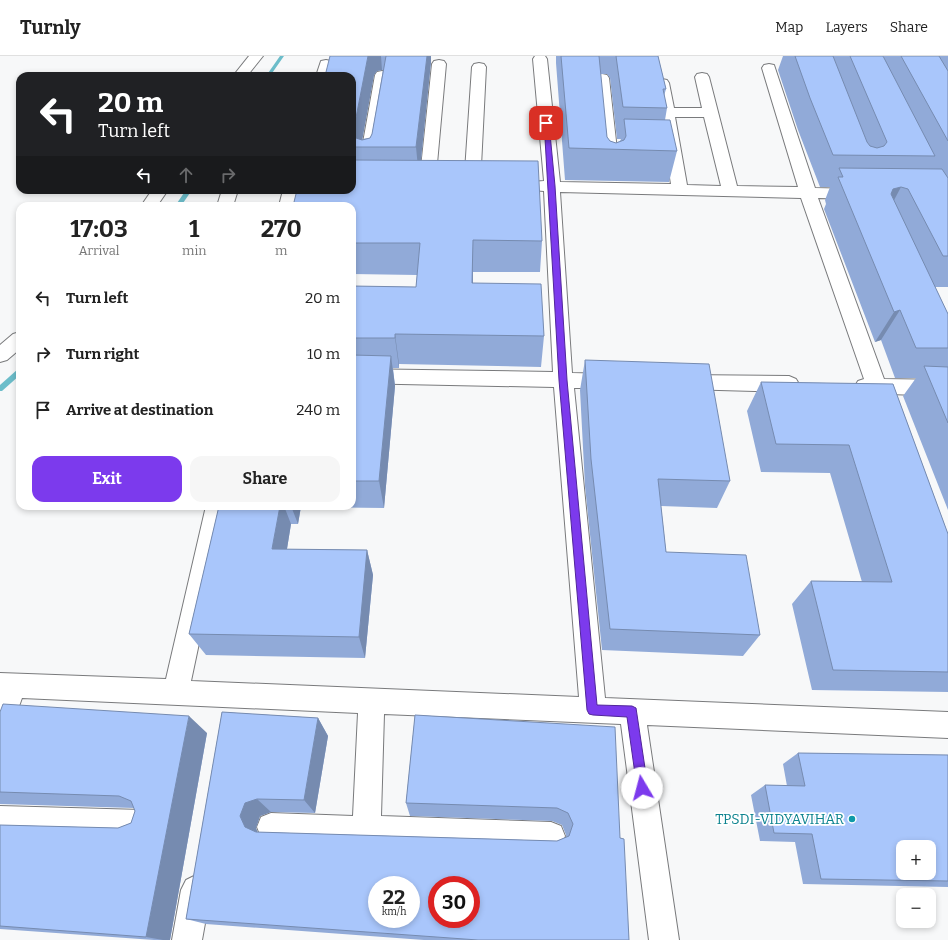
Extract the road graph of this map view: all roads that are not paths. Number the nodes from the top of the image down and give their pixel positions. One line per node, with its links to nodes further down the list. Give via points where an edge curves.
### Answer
1 (256, 56): 6 (street)
2 (540, 59): 16 (street)
3 (439, 64): 4 (street, via 449,186)
4 (478, 67)
5 (769, 68): 19 (street)
6 (243, 72)
7 (382, 74): 13 (street)
8 (602, 78): 14 (street, via 616,144)
9 (661, 78): 11 (street)
10 (702, 78): 12 (street)
11 (667, 112): 12 (street); 17 (street, via 665,146)
12 (710, 113): 18 (street)
13 (366, 165)
14 (613, 180): 16 (street); 17 (street)
15 (520, 186): 16 (street)
16 (552, 186): 24 (street)
17 (680, 190): 18 (street)
18 (730, 191): 19 (street)
19 (808, 193): 20 (street); 29 (street)
20 (871, 193)
21 (16, 342): 22 (street)
22 (0, 355)
23 (356, 376): 24 (street)
24 (563, 380): 25 (street); 36 (street)
25 (626, 381)
26 (665, 382): 27 (street)
27 (806, 385)
28 (846, 386): 29 (street)
29 (877, 386): 30 (street); 31 (street)
30 (948, 388)
31 (887, 416)
32 (216, 510): 34 (street)
33 (7, 686): 34 (street); 38 (street)
34 (176, 693): 35 (street, via 226,706)
35 (371, 701): 36 (street); 43 (street)
36 (593, 710): 37 (street)
37 (632, 712): 39 (street); 47 (street)
38 (0, 725)
39 (948, 725)
40 (0, 820): 41 (street)
41 (142, 824)
42 (271, 827): 43 (street)
43 (366, 830): 44 (street)
44 (551, 836)
45 (200, 863): 46 (street)
46 (188, 940)
47 (664, 940)

